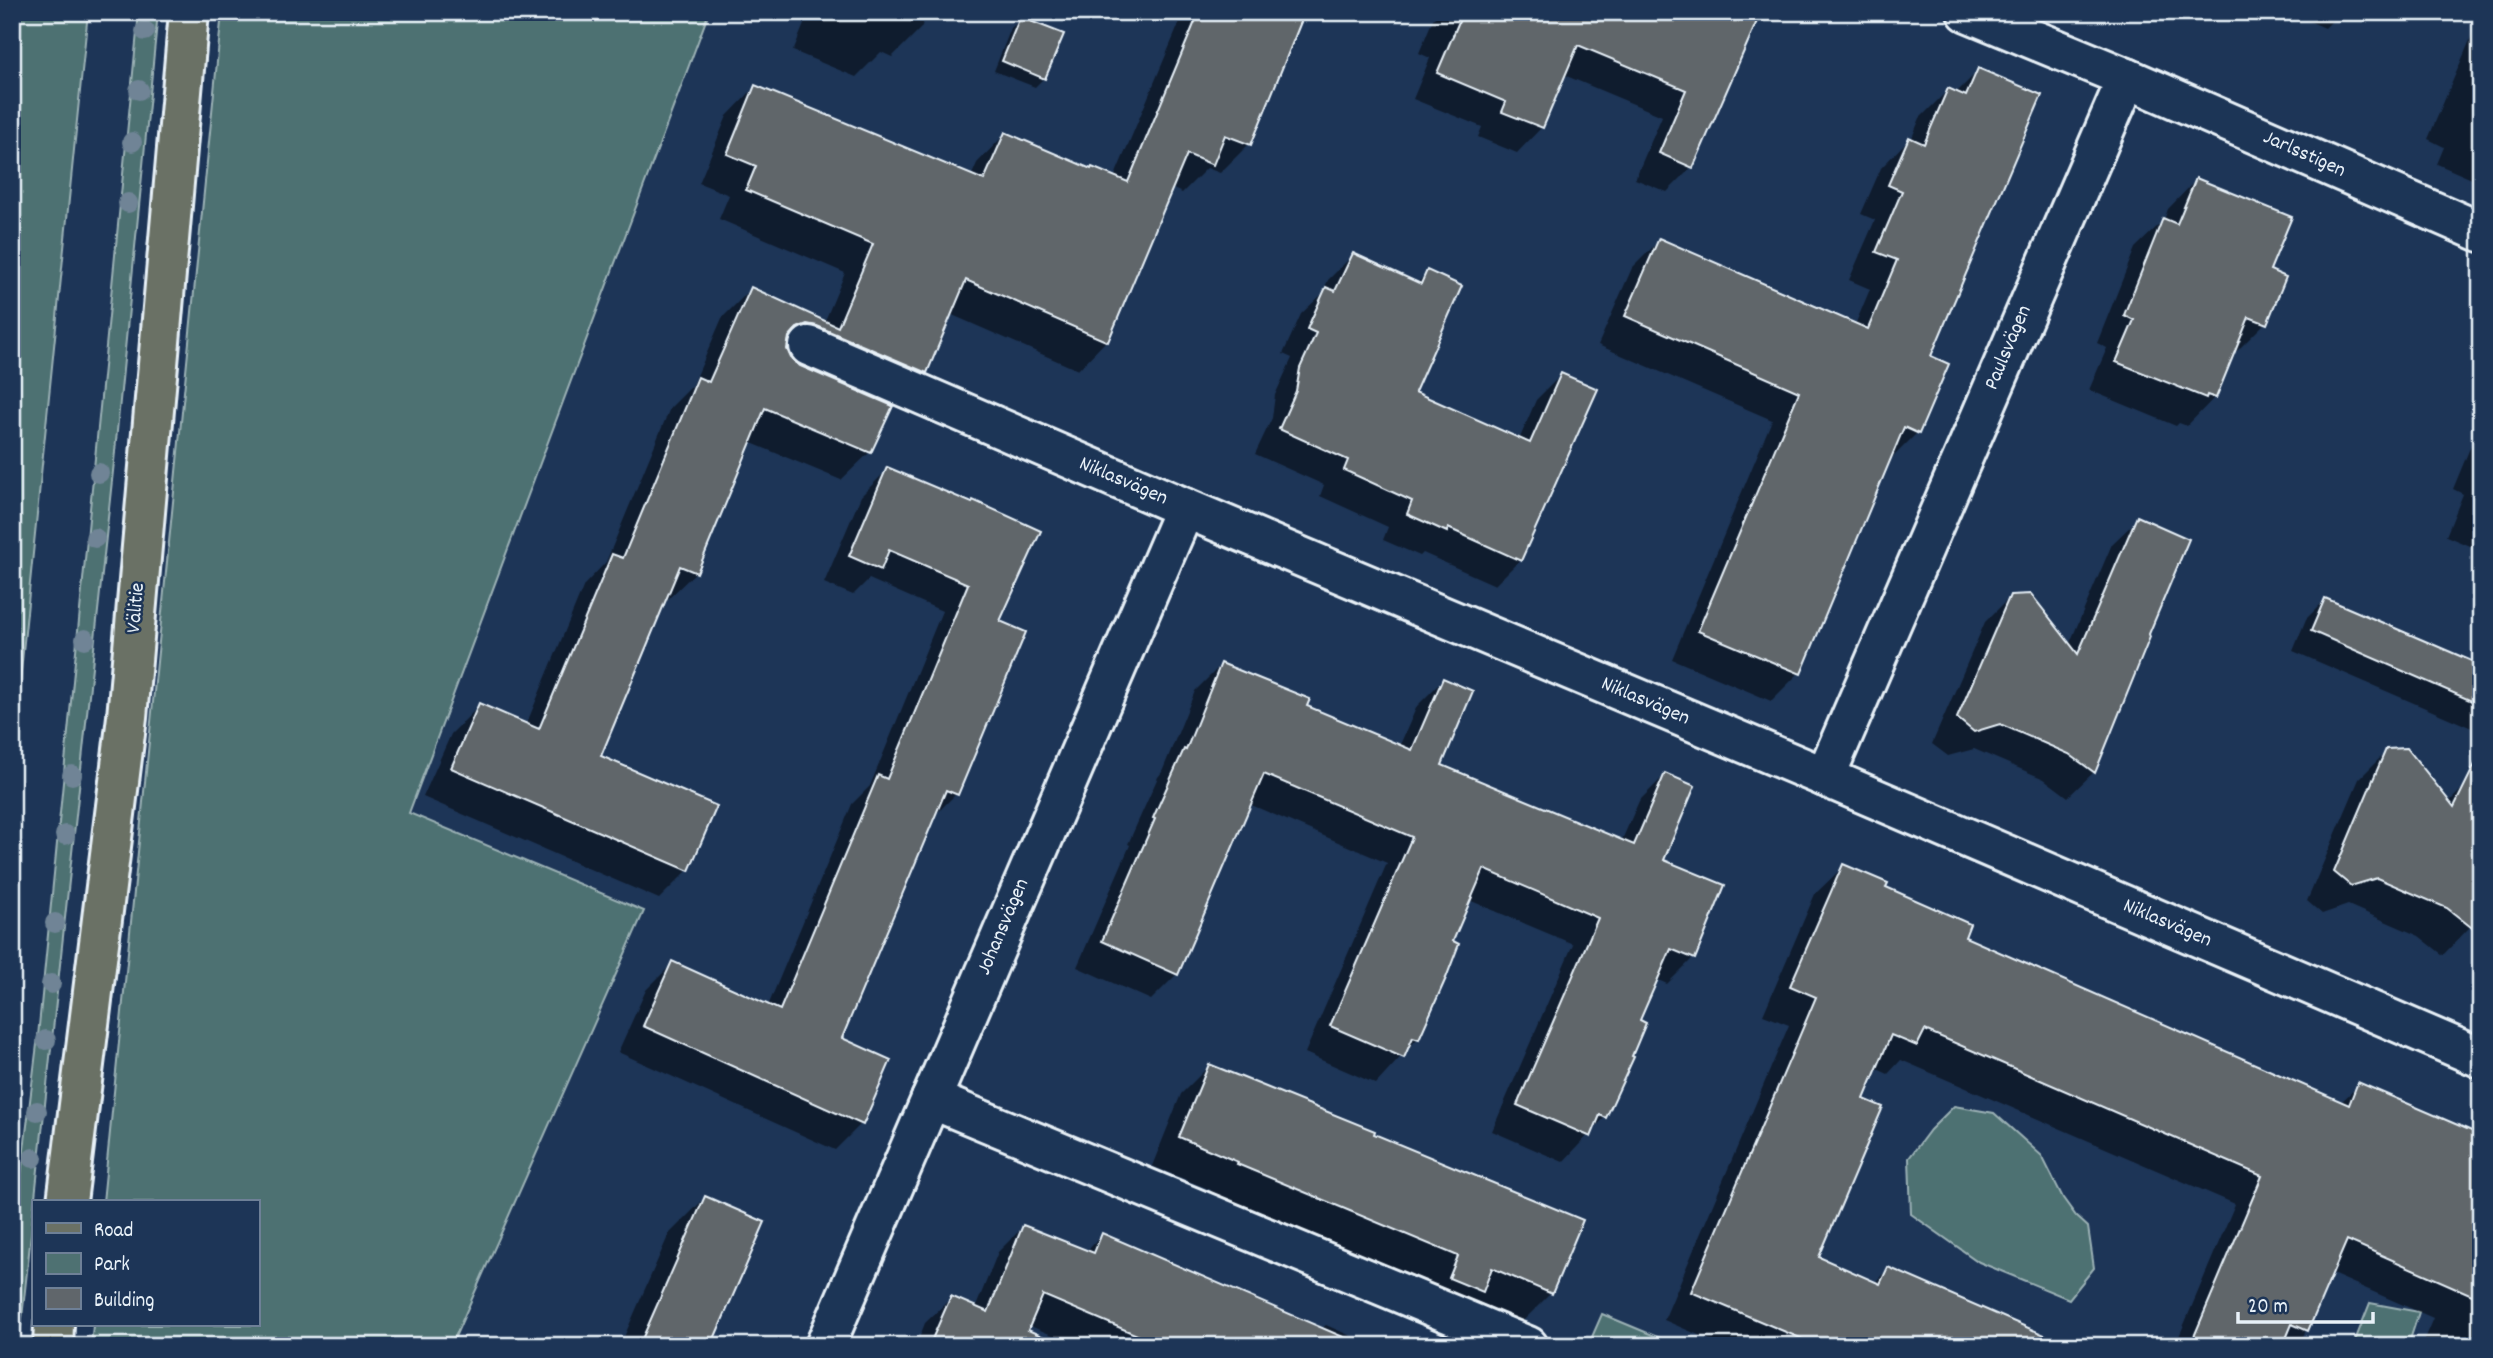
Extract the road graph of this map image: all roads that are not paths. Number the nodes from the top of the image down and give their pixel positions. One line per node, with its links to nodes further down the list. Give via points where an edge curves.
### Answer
1 (189, 12): 10 (main road, Välitie, via 127,717)
2 (1967, 12): 3 (street)
3 (2127, 78): 4 (street, Jarlsstigen); 7 (street, Paulsvägen)
4 (2481, 232)
5 (809, 346): 6 (street, Niklasvägen)
6 (1185, 508): 7 (street, Niklasvägen); 9 (street, Johansvägen)
7 (1825, 778): 8 (street, Niklasvägen)
8 (2481, 1058)
9 (930, 1099): 13 (street, Johansvägen); 14 (street)
10 (68, 1200)
11 (54, 1326): 12 (main road)
12 (53, 1346)
13 (825, 1346)
14 (1528, 1346)

